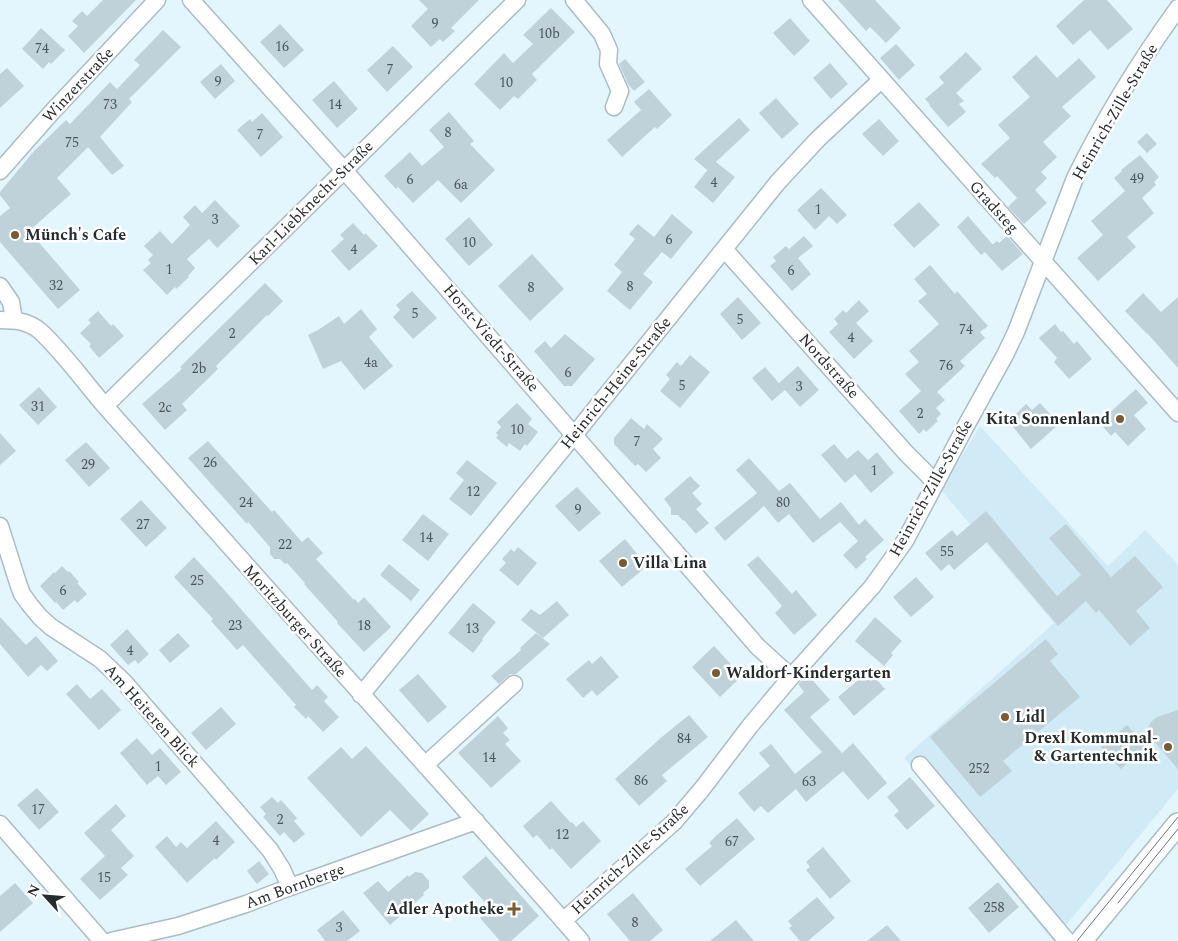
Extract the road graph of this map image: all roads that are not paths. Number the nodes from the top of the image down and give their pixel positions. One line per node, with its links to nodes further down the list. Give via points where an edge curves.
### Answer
1 (157, 0): 10 (street, Winzerstraße)
2 (191, 0): 9 (street, Horst-Viedt-Straße)
3 (517, 0): 9 (street, Karl-Liebknecht-Straße)
4 (574, 0): 8 (street, via 602,34 609,50 608,64 620,91)
5 (810, 0): 7 (street, Gradsteg)
6 (1178, 8): 12 (street, Heinrich-Zille-Straße, via 1127,83 1082,164)
7 (881, 80): 11 (street, Heinrich-Heine-Straße, via 778,182); 12 (street, Gradsteg)
8 (614, 107)
9 (344, 170): 15 (street, Karl-Liebknecht-Straße); 17 (street, Horst-Viedt-Straße)
10 (0, 171)
11 (724, 248): 17 (street, Heinrich-Heine-Straße); 18 (street, Nordstraße)
12 (1043, 263): 16 (street, Gradsteg); 18 (street, Heinrich-Zille-Straße, via 1009,348)
13 (0, 286): 14 (street, via 11,302)
14 (7, 320): 15 (street, Moritzburger Straße, via 26,322 44,335)
15 (105, 406): 22 (street, Moritzburger Straße)
16 (1178, 413)
17 (574, 434): 20 (street, Horst-Viedt-Straße, via 758,647); 22 (street, Heinrich-Heine-Straße)
18 (936, 483): 20 (street, Heinrich-Zille-Straße, via 905,541 877,579)
19 (0, 526): 28 (street, Am Heiteren Blick, via 22,594 40,617 100,659 124,682 270,850)
20 (791, 677): 29 (street, Heinrich-Zille-Straße, via 674,822)
21 (514, 684): 23 (street)
22 (361, 695): 23 (street, Moritzburger Straße)
23 (425, 765): 25 (street, Moritzburger Straße)
24 (920, 765): 34 (street)
25 (476, 821): 28 (street, Am Bornberge); 29 (street, Moritzburger Straße)
26 (0, 824): 31 (street)
27 (1178, 824): 35 (main road)
28 (290, 887): 30 (street, Am Bornberge)
29 (563, 921): 33 (street, Moritzburger Straße)
30 (132, 939): 32 (street, Am Bornberge)
31 (102, 941)
32 (111, 941)
33 (581, 941)
34 (1067, 941)
35 (1082, 941)

